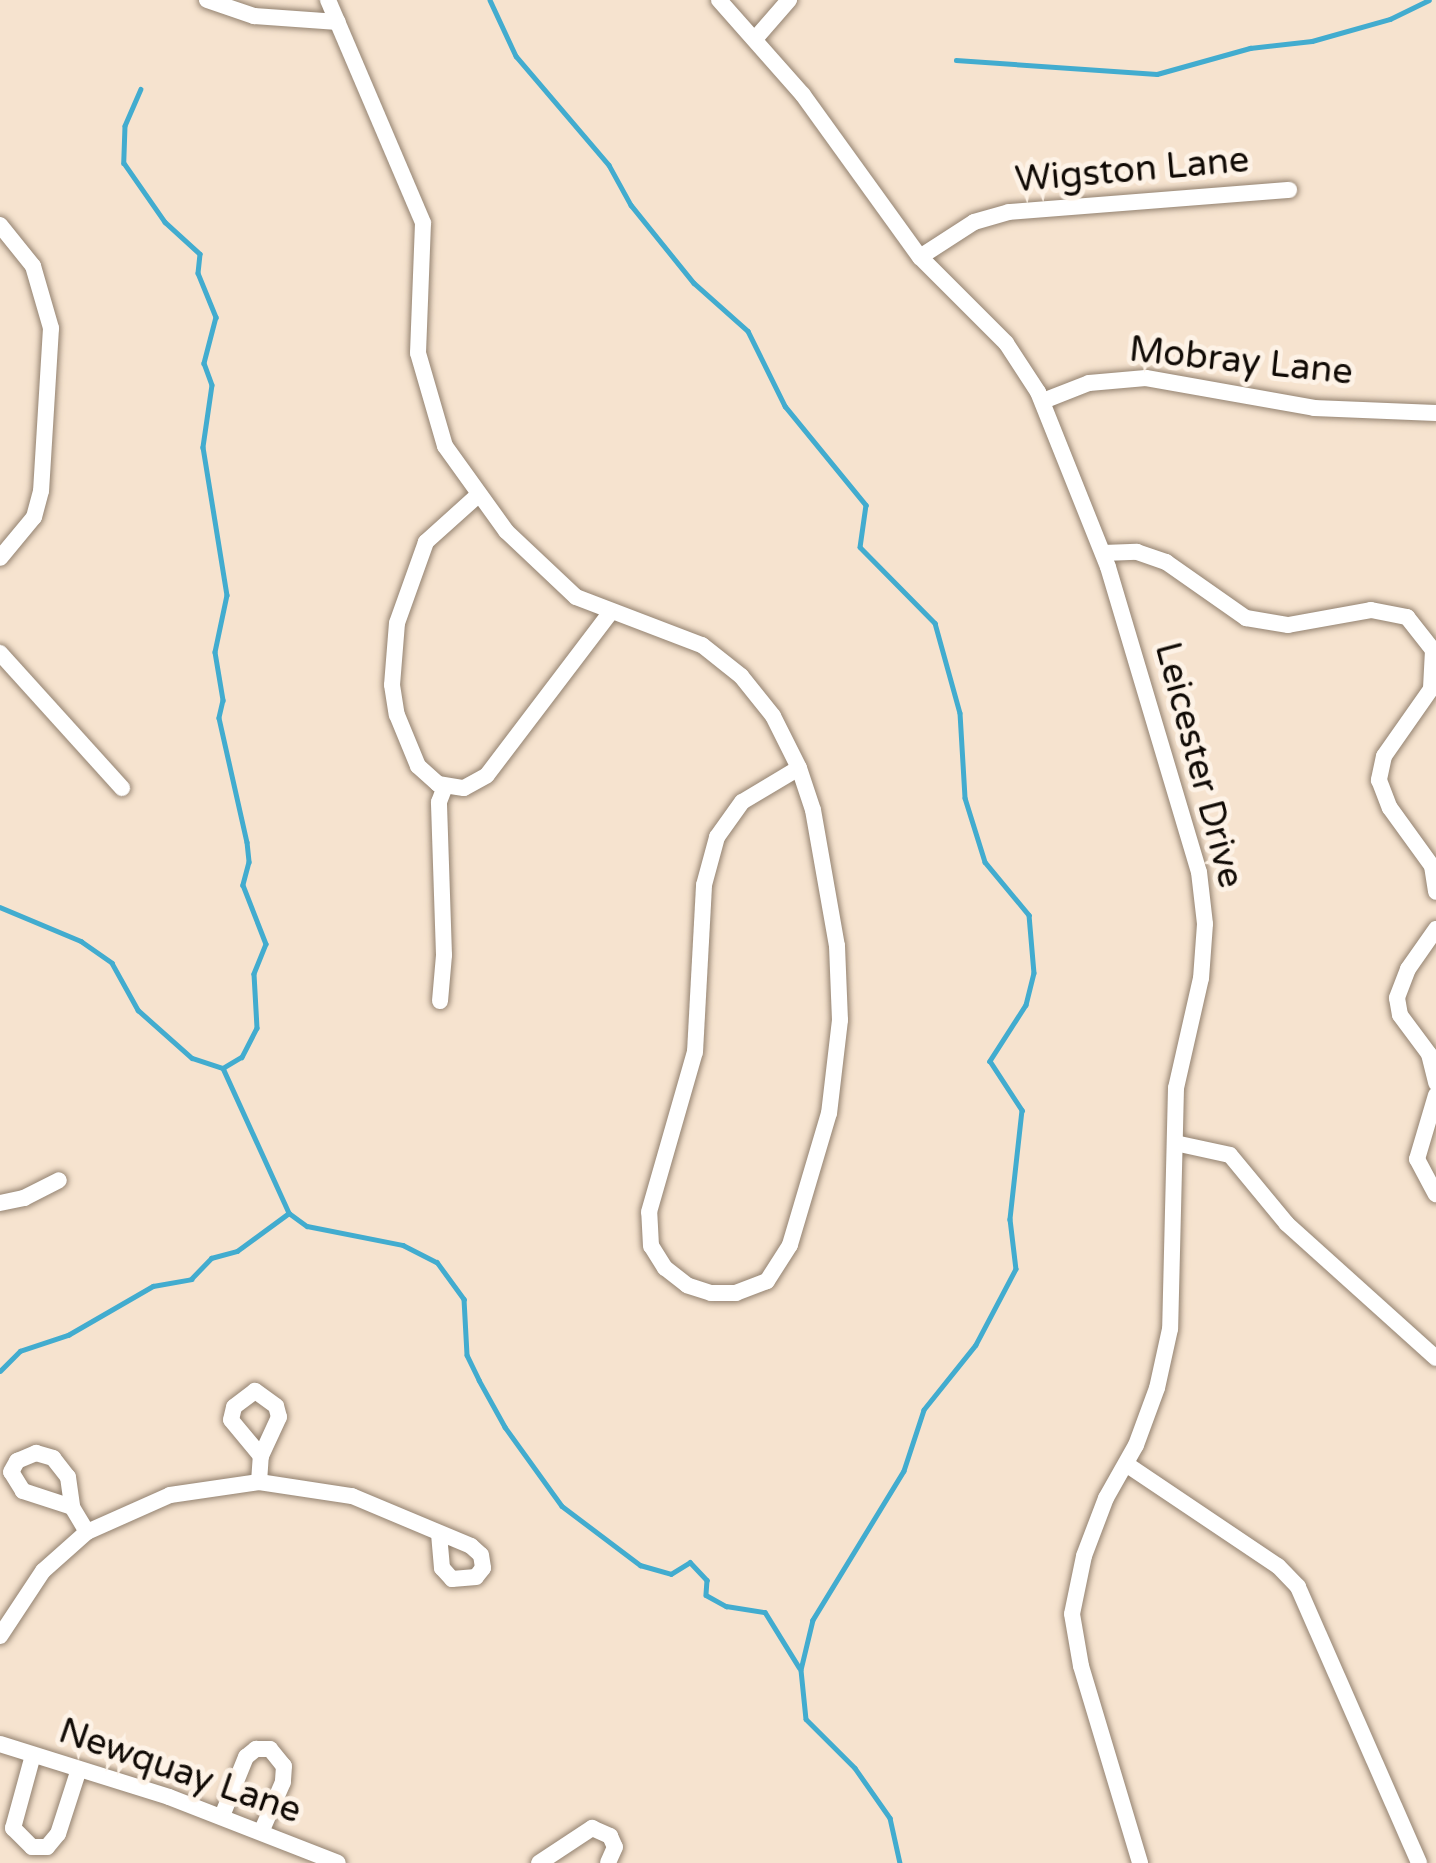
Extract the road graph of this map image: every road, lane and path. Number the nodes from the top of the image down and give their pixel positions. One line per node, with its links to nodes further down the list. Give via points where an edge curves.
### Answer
1 (207, 0): 5 (street, via 254,16)
2 (328, 0): 5 (street)
3 (719, 0): 6 (street, Leicester Drive)
4 (789, 0): 6 (street)
5 (338, 22): 12 (street, via 423,223 418,353 446,446)
6 (755, 39): 9 (street, Leicester Drive)
7 (1289, 190): 9 (street, Wigston Lane, via 1009,212 974,222)
8 (0, 225): 14 (street, via 33,266 51,328 41,491 34,517)
9 (920, 257): 10 (street, Leicester Drive, via 1006,343)
10 (1042, 401): 11 (street, Mobray Lane, via 1089,383 1146,378 1314,408); 13 (street, Leicester Drive)
11 (1436, 412)
12 (477, 496): 15 (street, via 540,568); 19 (street, via 426,542 393,654 406,742 418,766)
13 (1103, 553): 20 (street, via 1137,551 1166,562 1246,618 1288,625 1371,610 1407,617 1433,650 1432,689 1394,739 1379,780 1432,866); 25 (street, Leicester Drive, via 1204,897 1201,979 1176,1088)
14 (0, 558)
15 (610, 613): 17 (street, via 702,644 773,716); 19 (street, via 487,775)
16 (0, 653): 18 (street)
17 (799, 768): 17 (street, via 837,946 840,1020 830,1113 790,1245 766,1281 711,1293 665,1268 651,1246 649,1212 695,1052 704,886 717,837 742,802)
18 (122, 788)
19 (445, 789): 22 (street)
20 (1436, 892)
21 (1436, 928): 23 (street, via 1397,998)
22 (440, 1001)
23 (1436, 1083)
24 (1436, 1096): 27 (street, via 1417,1160)
25 (1174, 1143): 29 (street, via 1230,1155 1287,1224); 31 (street, Leicester Drive, via 1170,1329)
26 (59, 1180): 28 (street)
27 (1436, 1194)
28 (0, 1202)
29 (1436, 1358)
30 (261, 1456): 32 (street)
31 (1126, 1464): 45 (street, Leicester Drive, via 1084,1556 1072,1614); 46 (street, via 1298,1587)
32 (260, 1482): 34 (street, via 170,1495); 35 (street, via 352,1496)
33 (72, 1507): 34 (street)
34 (87, 1532): 36 (street, via 44,1571)
35 (439, 1533)
36 (0, 1636)
37 (0, 1744): 38 (street, Newquay Lane)
38 (33, 1755): 39 (street, Newquay Lane); 39 (street, via 14,1828 32,1847 58,1834)
39 (80, 1769): 40 (street, Newquay Lane)
40 (222, 1816): 41 (street, Newquay Lane); 41 (street, via 246,1757 270,1749 284,1766 283,1781)
41 (262, 1830): 43 (street, Newquay Lane)
42 (547, 1862): 44 (street, via 592,1828 615,1847)
43 (338, 1863)
44 (608, 1863)
45 (1140, 1863)
46 (1419, 1863)

